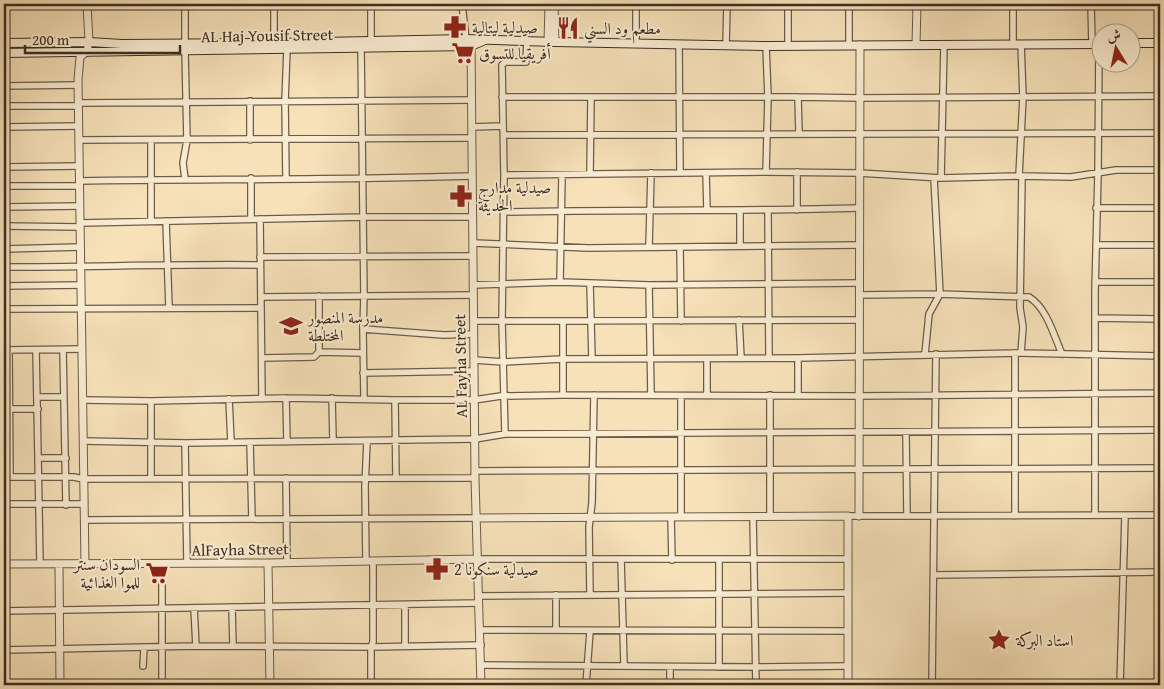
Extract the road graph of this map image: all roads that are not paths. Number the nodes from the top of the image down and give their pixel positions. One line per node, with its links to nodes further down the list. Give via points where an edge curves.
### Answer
1 (87, 4): 19 (street)
2 (184, 4): 36 (street)
3 (274, 4): 22 (street)
4 (371, 4): 16 (street)
5 (462, 4): 17 (street)
6 (549, 4): 20 (street)
7 (554, 4): 20 (street)
8 (636, 4): 23 (street)
9 (727, 4): 30 (street)
10 (788, 4): 31 (street)
11 (849, 4): 25 (street)
12 (917, 4): 33 (street)
13 (1013, 4): 26 (street)
14 (1091, 4): 15 (street)
15 (1094, 22)
16 (371, 41): 17 (main road, AL Haj Yousif Street); 22 (main road, AL Haj Yousif Street)
17 (469, 41): 18 (main road); 37 (main road, AL Haj Yousif Street); 55 (street, AL Fayha Street)
18 (527, 41): 20 (main road); 46 (street, via 526,62 505,62 502,65)
19 (89, 42): 21 (main road, AL Haj Yousif Street); 36 (main road, AL Haj Yousif Street); 39 (street)
20 (551, 42): 23 (main road)
21 (4, 43)
22 (274, 43): 36 (main road, AL Haj Yousif Street)
23 (636, 43): 29 (main road)
24 (1160, 43): 28 (main road)
25 (849, 44): 31 (main road); 32 (main road)
26 (1017, 44): 27 (main road); 34 (main road); 50 (street)
27 (1092, 44)
28 (1142, 44)
29 (679, 45): 30 (main road); 47 (street)
30 (726, 45): 35 (main road)
31 (788, 45): 35 (main road)
32 (860, 45): 33 (main road); 52 (street)
33 (916, 45): 34 (main road)
34 (944, 45): 53 (street)
35 (766, 46): 48 (street)
36 (185, 47): 38 (main road, AL Haj Yousif Street); 39 (main road, AL Haj Yousif Street); 58 (street)
37 (361, 48): 38 (main road, AL Haj Yousif Street); 54 (street)
38 (287, 50): 57 (street)
39 (87, 51): 40 (main road, AL Haj Yousif Street); 42 (street, via 80,57)
40 (4, 52)
41 (1098, 72): 44 (street)
42 (78, 85): 43 (street); 59 (street)
43 (4, 86)
44 (1099, 96): 45 (street); 50 (street); 69 (street)
45 (1160, 96)
46 (502, 97): 51 (street); 62 (street)
47 (679, 97): 48 (street); 51 (street); 71 (street)
48 (768, 97): 49 (street); 67 (street)
49 (798, 97): 52 (street); 68 (street)
50 (1023, 97): 53 (street); 65 (street)
51 (591, 98): 70 (street)
52 (859, 98): 53 (street); 74 (street)
53 (942, 98): 72 (street)
54 (363, 100): 55 (street); 57 (street); 81 (street)
55 (472, 100): 64 (street, AL Fayha Street)
56 (250, 101): 57 (street); 58 (street); 79 (street)
57 (285, 101): 80 (street)
58 (185, 102): 59 (street); 78 (street)
59 (78, 104): 60 (street); 61 (street)
60 (4, 106)
61 (78, 126): 63 (street); 76 (street)
62 (503, 126): 64 (street); 73 (street)
63 (4, 127)
64 (472, 127): 75 (street, AL Fayha Street)
65 (1021, 133): 69 (street); 72 (street); 96 (street)
66 (1160, 133): 69 (street)
67 (767, 134): 68 (street); 71 (street); 85 (street)
68 (799, 134): 74 (street)
69 (1099, 134): 92 (street)
70 (591, 135): 71 (street); 73 (street); 87 (street)
71 (679, 135): 89 (street)
72 (942, 135): 74 (street); 100 (street)
73 (504, 136): 93 (street)
74 (859, 136): 91 (street)
75 (472, 138): 81 (street); 95 (street, AL Fayha Street)
76 (79, 140): 77 (street); 82 (street)
77 (151, 140): 78 (street); 103 (street)
78 (186, 140): 79 (street); 101 (street, via 183,164)
79 (250, 140): 80 (street)
80 (285, 140): 81 (street); 98 (street)
81 (363, 140): 102 (street)
82 (79, 166): 83 (street); 104 (street)
83 (4, 167)
84 (1159, 170): 92 (street); 110 (street)
85 (766, 172): 86 (street); 90 (street)
86 (797, 172): 91 (street); 114 (street)
87 (590, 173): 88 (street); 94 (street)
88 (651, 173): 89 (street); 115 (street)
89 (680, 173): 90 (street)
90 (706, 173): 112 (street)
91 (859, 173): 99 (street); 108 (street)
92 (1098, 173): 96 (street, via 1071,177); 109 (street)
93 (504, 174): 94 (street); 117 (street)
94 (562, 175): 111 (street)
95 (472, 176): 102 (street); 119 (street, AL Fayha Street)
96 (1021, 176): 100 (street); 162 (street)
97 (251, 178): 98 (street); 101 (street); 120 (street)
98 (286, 178): 102 (street)
99 (934, 178): 100 (street); 157 (street)
100 (941, 178)
101 (186, 179): 103 (street)
102 (363, 179): 118 (street)
103 (151, 180): 104 (street); 122 (street)
104 (79, 184): 105 (street); 106 (street)
105 (4, 186)
106 (80, 206): 107 (street); 124 (street)
107 (4, 207)
108 (859, 208): 114 (street); 128 (street)
109 (1096, 208): 110 (street); 129 (street)
110 (1160, 208): 130 (street)
111 (561, 210): 115 (street); 117 (street); 134 (street)
112 (707, 210): 113 (street); 115 (street)
113 (740, 210): 116 (street); 131 (street)
114 (797, 210): 116 (street)
115 (650, 211): 135 (street)
116 (768, 211): 132 (street)
117 (503, 212): 127 (street)
118 (364, 217): 119 (street); 121 (street); 138 (street)
119 (473, 217): 126 (street, AL Fayha Street)
120 (251, 219): 121 (street); 123 (street)
121 (260, 219): 140 (street)
122 (151, 221): 123 (street); 124 (street)
123 (166, 221): 141 (street)
124 (80, 225): 125 (street); 133 (street)
125 (4, 226)
126 (473, 243): 127 (street); 139 (street, AL Fayha Street)
127 (503, 244): 134 (street); 150 (street)
128 (859, 245): 132 (street); 148 (street)
129 (1096, 245): 130 (street); 146 (street)
130 (1160, 245): 147 (street)
131 (740, 246): 132 (street); 136 (street)
132 (767, 246): 153 (street)
133 (80, 247): 137 (street); 144 (street)
134 (560, 247): 135 (street); 145 (street)
135 (649, 247): 136 (street)
136 (680, 248): 152 (street)
137 (4, 249)
138 (364, 256): 139 (street); 140 (street); 161 (street)
139 (472, 256): 149 (street, AL Fayha Street)
140 (260, 257): 142 (street)
141 (168, 264): 142 (street); 144 (street); 165 (street)
142 (260, 265): 163 (street)
143 (4, 267): 144 (street)
144 (80, 267): 154 (street)
145 (560, 282): 150 (street); 151 (street)
146 (1095, 282): 147 (street); 168 (street)
147 (1160, 282)
148 (859, 283): 153 (street); 159 (street)
149 (473, 284): 150 (street); 158 (street, AL Fayha Street)
150 (503, 284): 174 (street)
151 (590, 284): 155 (street); 176 (street)
152 (680, 284): 153 (street); 155 (street); 178 (street)
153 (769, 284): 171 (street)
154 (81, 285): 156 (street); 164 (street)
155 (649, 285): 177 (street)
156 (4, 286)
157 (940, 294): 159 (street); 162 (street); 188 (street, via 929,314)
158 (473, 295): 161 (street); 173 (street, AL Fayha Street)
159 (859, 295): 172 (street)
160 (318, 296): 161 (street); 163 (street); 185 (street)
161 (364, 296): 179 (street)
162 (1021, 296): 187 (street, via 1023,327); 190 (street, via 1039,306)
163 (261, 297): 166 (street)
164 (81, 308): 165 (street); 167 (street); 181 (street)
165 (169, 308): 166 (street)
166 (261, 308): 194 (street)
167 (4, 309)
168 (1095, 318): 169 (street); 191 (street)
169 (1160, 319): 192 (street)
170 (739, 320): 171 (street); 178 (street); 195 (street)
171 (769, 320): 172 (street); 196 (street)
172 (859, 320): 193 (street)
173 (474, 321): 174 (street); 180 (street, AL Fayha Street)
174 (502, 321): 175 (street); 203 (street)
175 (563, 321): 176 (street); 198 (street)
176 (591, 321): 177 (street); 199 (street)
177 (650, 321): 178 (street); 200 (street)
178 (681, 321)
179 (363, 329): 180 (street); 186 (street)
180 (474, 334): 202 (street, AL Fayha Street)
181 (82, 349): 184 (street); 227 (street)
182 (6, 350): 183 (street); 206 (street)
183 (36, 350): 184 (street); 220 (street)
184 (63, 350): 221 (street)
185 (319, 352): 186 (street); 194 (street, via 314,357)
186 (363, 352): 205 (street)
187 (1018, 353): 189 (street); 190 (street); 215 (street)
188 (925, 354): 189 (street); 193 (street)
189 (936, 354): 208 (street)
190 (1062, 354): 191 (street)
191 (1096, 356): 192 (street); 216 (street)
192 (1159, 356): 207 (street)
193 (859, 357): 197 (street); 219 (street)
194 (262, 358): 225 (street)
195 (741, 358): 196 (street); 201 (street)
196 (769, 358): 197 (street)
197 (798, 358): 214 (street)
198 (562, 359): 199 (street); 203 (street); 209 (street)
199 (592, 359): 200 (street)
200 (651, 359): 201 (street); 211 (street)
201 (707, 359): 212 (street)
202 (474, 360): 203 (street); 204 (street, AL Fayha Street)
203 (504, 362): 217 (street)
204 (474, 371): 205 (street); 229 (street, AL Fayha Street)
205 (363, 372): 226 (street)
206 (6, 378): 231 (street)
207 (1159, 393): 216 (street)
208 (936, 394): 215 (street); 219 (street); 240 (street)
209 (563, 395): 210 (street); 217 (street)
210 (594, 395): 211 (street); 242 (street)
211 (651, 395): 218 (street)
212 (707, 395): 213 (street); 218 (street)
213 (770, 395): 214 (street); 238 (street)
214 (798, 395): 219 (street)
215 (1015, 395): 216 (street); 234 (street)
216 (1096, 395): 235 (street)
217 (504, 396): 229 (street); 241 (street)
218 (681, 396): 237 (street)
219 (859, 396): 236 (street)
220 (37, 397): 221 (street); 232 (street)
221 (64, 397): 255 (street)
222 (286, 398): 223 (street); 225 (street); 252 (street)
223 (332, 398): 226 (street); 244 (street)
224 (229, 399): 225 (street); 230 (street); 250 (street)
225 (262, 399)
226 (364, 399): 228 (street)
227 (83, 400): 230 (street); 247 (street)
228 (395, 400): 229 (street); 246 (street)
229 (474, 400): 243 (street, AL Fayha Street)
230 (151, 401): 248 (street)
231 (9, 409): 232 (street); 253 (street)
232 (38, 409): 254 (street)
233 (1160, 430): 235 (street)
234 (1014, 431): 235 (street); 240 (street); 259 (street)
235 (1096, 431): 260 (street)
236 (859, 432): 238 (street); 239 (street); 263 (street)
237 (681, 433): 238 (street); 242 (street); 261 (street)
238 (770, 433): 262 (street)
239 (906, 433): 240 (street); 257 (street)
240 (936, 433): 258 (street)
241 (505, 434): 242 (street); 243 (street)
242 (593, 434): 264 (street)
243 (475, 439): 246 (street); 265 (street, AL Fayha Street)
244 (333, 440): 245 (street); 252 (street)
245 (367, 440): 246 (street); 269 (street)
246 (396, 440): 272 (street)
247 (83, 441): 248 (street); 273 (street)
248 (151, 441): 249 (street); 274 (street)
249 (184, 442): 250 (street); 275 (street)
250 (231, 442): 251 (street)
251 (250, 442): 252 (street); 270 (street)
252 (287, 442)
253 (7, 447): 266 (street)
254 (39, 458): 255 (street); 267 (street)
255 (66, 458): 268 (street)
256 (1160, 468): 260 (street)
257 (906, 469): 258 (street); 263 (street); 285 (street)
258 (936, 469): 259 (street); 292 (street)
259 (1014, 469): 260 (street); 286 (street)
260 (1096, 469): 287 (street)
261 (680, 470): 262 (street); 264 (street); 291 (street)
262 (770, 470): 263 (street); 282 (street)
263 (859, 470): 284 (street)
264 (594, 471): 265 (street); 289 (street)
265 (475, 474): 272 (street); 294 (street, AL Fayha Street)
266 (7, 477): 267 (street)
267 (40, 477): 268 (street); 277 (street)
268 (66, 477): 273 (street); 278 (street)
269 (366, 477): 271 (street); 272 (street); 297 (street)
270 (251, 478): 271 (street); 275 (street); 295 (street)
271 (286, 478): 296 (street)
272 (396, 478)
273 (83, 479): 274 (street); 279 (street)
274 (151, 479): 275 (street)
275 (184, 479): 293 (street)
276 (4, 504): 277 (street)
277 (39, 504): 278 (street); 311 (street)
278 (66, 504): 279 (street)
279 (84, 504): 298 (street)
280 (1160, 515): 288 (street)
281 (753, 516): 282 (street); 291 (street); 302 (street)
282 (770, 516): 283 (street)
283 (848, 516): 284 (street); 303 (street)
284 (859, 516): 285 (street)
285 (907, 516): 292 (street)
286 (1015, 516): 287 (street); 292 (street)
287 (1095, 516): 288 (street)
288 (1125, 516): 315 (street)
289 (590, 517): 290 (street); 294 (street); 300 (street)
290 (671, 517): 291 (street); 304 (street)
291 (681, 517)
292 (935, 517): 317 (street)
293 (186, 518): 295 (street); 298 (street); 307 (street)
294 (476, 518): 297 (street); 299 (street, AL Fayha Street)
295 (252, 519): 296 (street)
296 (286, 519): 297 (street); 309 (street)
297 (365, 519): 306 (street)
298 (84, 520): 313 (street)
299 (477, 559): 300 (street); 306 (street, AlFayha Street); 324 (street, AL Fayha Street)
300 (589, 559): 301 (street); 322 (street)
301 (621, 559): 304 (street); 323 (street)
302 (754, 559): 303 (street); 305 (street); 318 (street)
303 (848, 559): 319 (street)
304 (672, 560): 305 (street)
305 (719, 560): 320 (street)
306 (370, 561): 309 (street, AlFayha Street); 325 (street)
307 (187, 563): 308 (street, AlFayha Street); 314 (street, AlFayha Street)
308 (268, 563): 309 (street, AlFayha Street); 328 (street)
309 (287, 563)
310 (4, 564): 311 (street, AlFayha Street)
311 (40, 564): 312 (street, AlFayha Street)
312 (59, 564): 313 (street, AlFayha Street); 331 (street)
313 (84, 564): 314 (street, AlFayha Street)
314 (162, 564): 329 (street)
315 (1122, 572): 316 (street); 317 (street); 369 (street)
316 (1160, 572)
317 (934, 575): 368 (street)
318 (755, 594): 319 (street); 320 (street); 336 (street)
319 (848, 594): 339 (street)
320 (718, 595): 323 (street); 338 (street)
321 (556, 596): 322 (street); 324 (street); 334 (street)
322 (590, 596): 323 (street)
323 (623, 596): 335 (street)
324 (479, 599): 326 (street); 333 (street, AL Fayha Street)
325 (374, 605): 326 (street); 328 (street); 346 (street)
326 (405, 605): 343 (street)
327 (232, 607): 328 (street); 330 (street); 342 (street)
328 (268, 607): 345 (street)
329 (163, 608): 330 (street); 331 (street); 344 (street)
330 (194, 608): 341 (street)
331 (59, 610): 332 (street); 348 (street)
332 (4, 611)
333 (480, 630): 334 (street); 340 (street, AL Fayha Street)
334 (556, 630): 337 (street)
335 (623, 630): 337 (street); 338 (street); 353 (street)
336 (756, 630): 338 (street); 339 (street); 357 (street)
337 (590, 631): 352 (street)
338 (719, 631): 356 (street)
339 (848, 631): 355 (street)
340 (481, 645): 343 (street); 350 (street, AL Fayha Street)
341 (196, 646): 342 (street); 344 (street)
342 (233, 646): 345 (street)
343 (405, 646): 346 (street)
344 (161, 647): 347 (street); 360 (street)
345 (269, 647): 346 (street); 362 (street)
346 (371, 647): 358 (street)
347 (144, 648): 348 (street); 351 (street)
348 (60, 649): 349 (street); 359 (street)
349 (4, 650)
350 (481, 665): 352 (street); 363 (street, AL Fayha Street)
351 (144, 666)
352 (586, 666): 353 (street); 364 (street)
353 (624, 666): 354 (street)
354 (670, 666): 356 (street); 365 (street)
355 (848, 666): 357 (street); 367 (street)
356 (719, 667): 357 (street)
357 (756, 667): 366 (street)
358 (371, 684): 362 (street); 363 (street)
359 (60, 685)
360 (162, 685)
361 (204, 685): 362 (street)
362 (270, 685)
363 (481, 685)
364 (586, 685)
365 (670, 685)
366 (756, 685)
367 (848, 685)
368 (932, 685)
369 (1120, 685)

